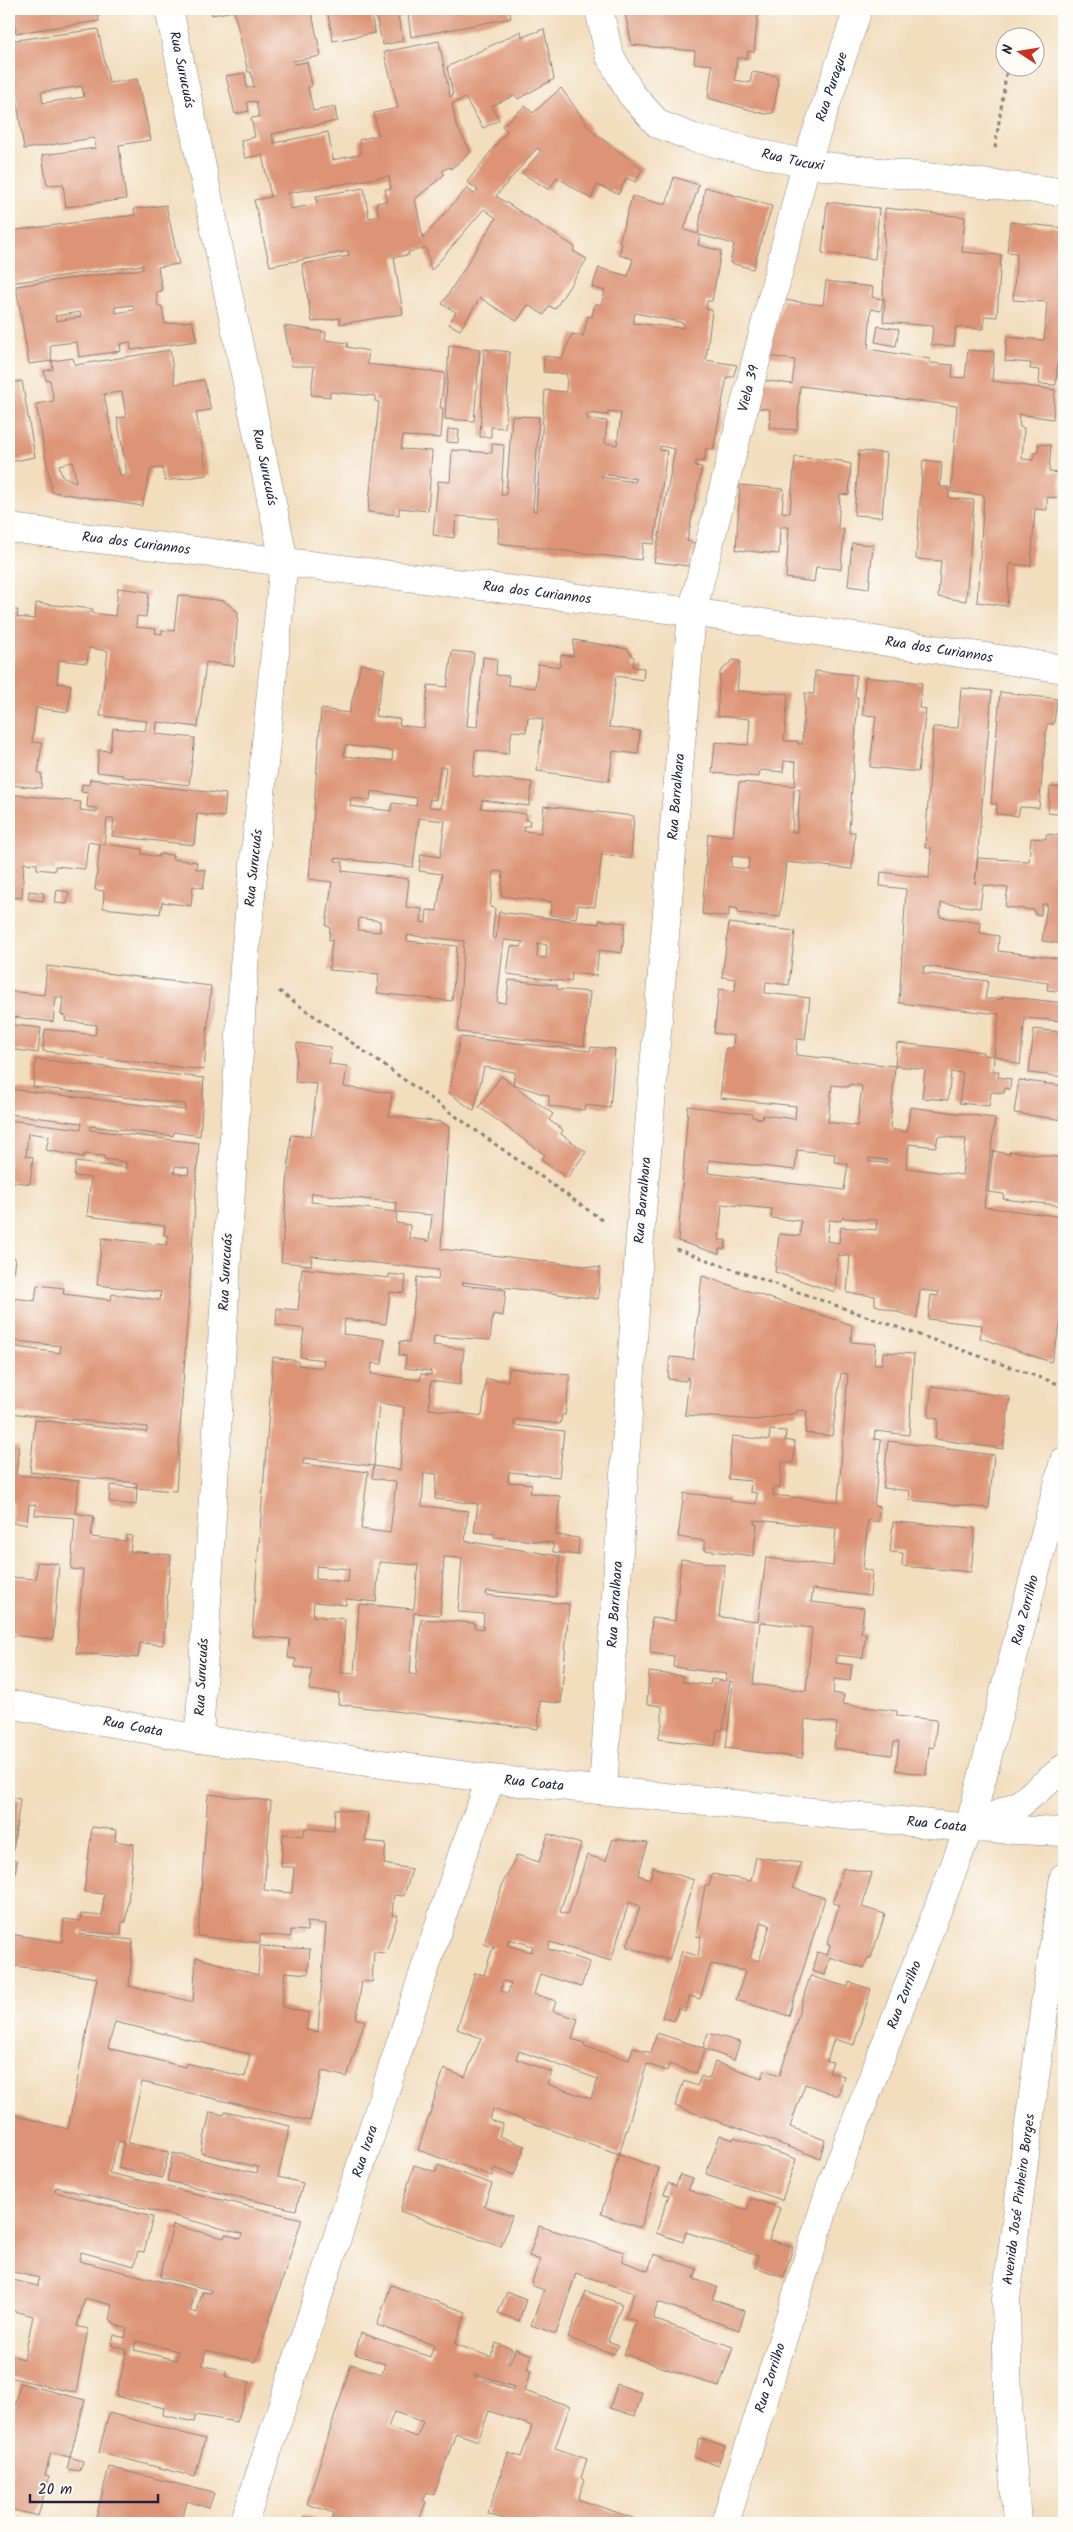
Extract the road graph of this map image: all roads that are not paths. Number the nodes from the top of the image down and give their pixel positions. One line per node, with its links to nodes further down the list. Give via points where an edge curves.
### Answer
1 (169, 9): 7 (street, Rua Surucuás)
2 (599, 9): 4 (street, Rua Tucuxi, via 610,54 631,94 658,124 694,138)
3 (858, 9): 4 (street, Rua Puraque)
4 (806, 164): 5 (street, Rua Tucuxi); 8 (street, Viela 39)
5 (1064, 192)
6 (9, 528): 7 (street, Rua dos Curiannos)
7 (284, 561): 8 (street, Rua dos Curiannos); 12 (street, Rua Surucuás, via 244,966)
8 (692, 612): 9 (street, Rua dos Curiannos); 15 (street, Rua Barralhara, via 640,1236)
9 (1064, 670)
10 (1064, 1461): 16 (street, Rua Zorrilho)
11 (9, 1704): 12 (street, Rua Coata)
12 (198, 1739): 14 (street, Rua Coata)
13 (1064, 1768): 16 (street, via 1020,1804)
14 (491, 1779): 15 (street, Rua Coata); 19 (street, Rua Irara, via 462,1855)
15 (603, 1789): 16 (street, Rua Coata)
16 (969, 1828): 17 (street, Rua Coata); 20 (street, Rua Zorrilho, via 831,2186)
17 (1064, 1832)
18 (1064, 1877): 21 (street, Avenida José Pinheiro Borges, via 1006,2299 1008,2407)
19 (244, 2523)
20 (725, 2523)
21 (1017, 2523)

